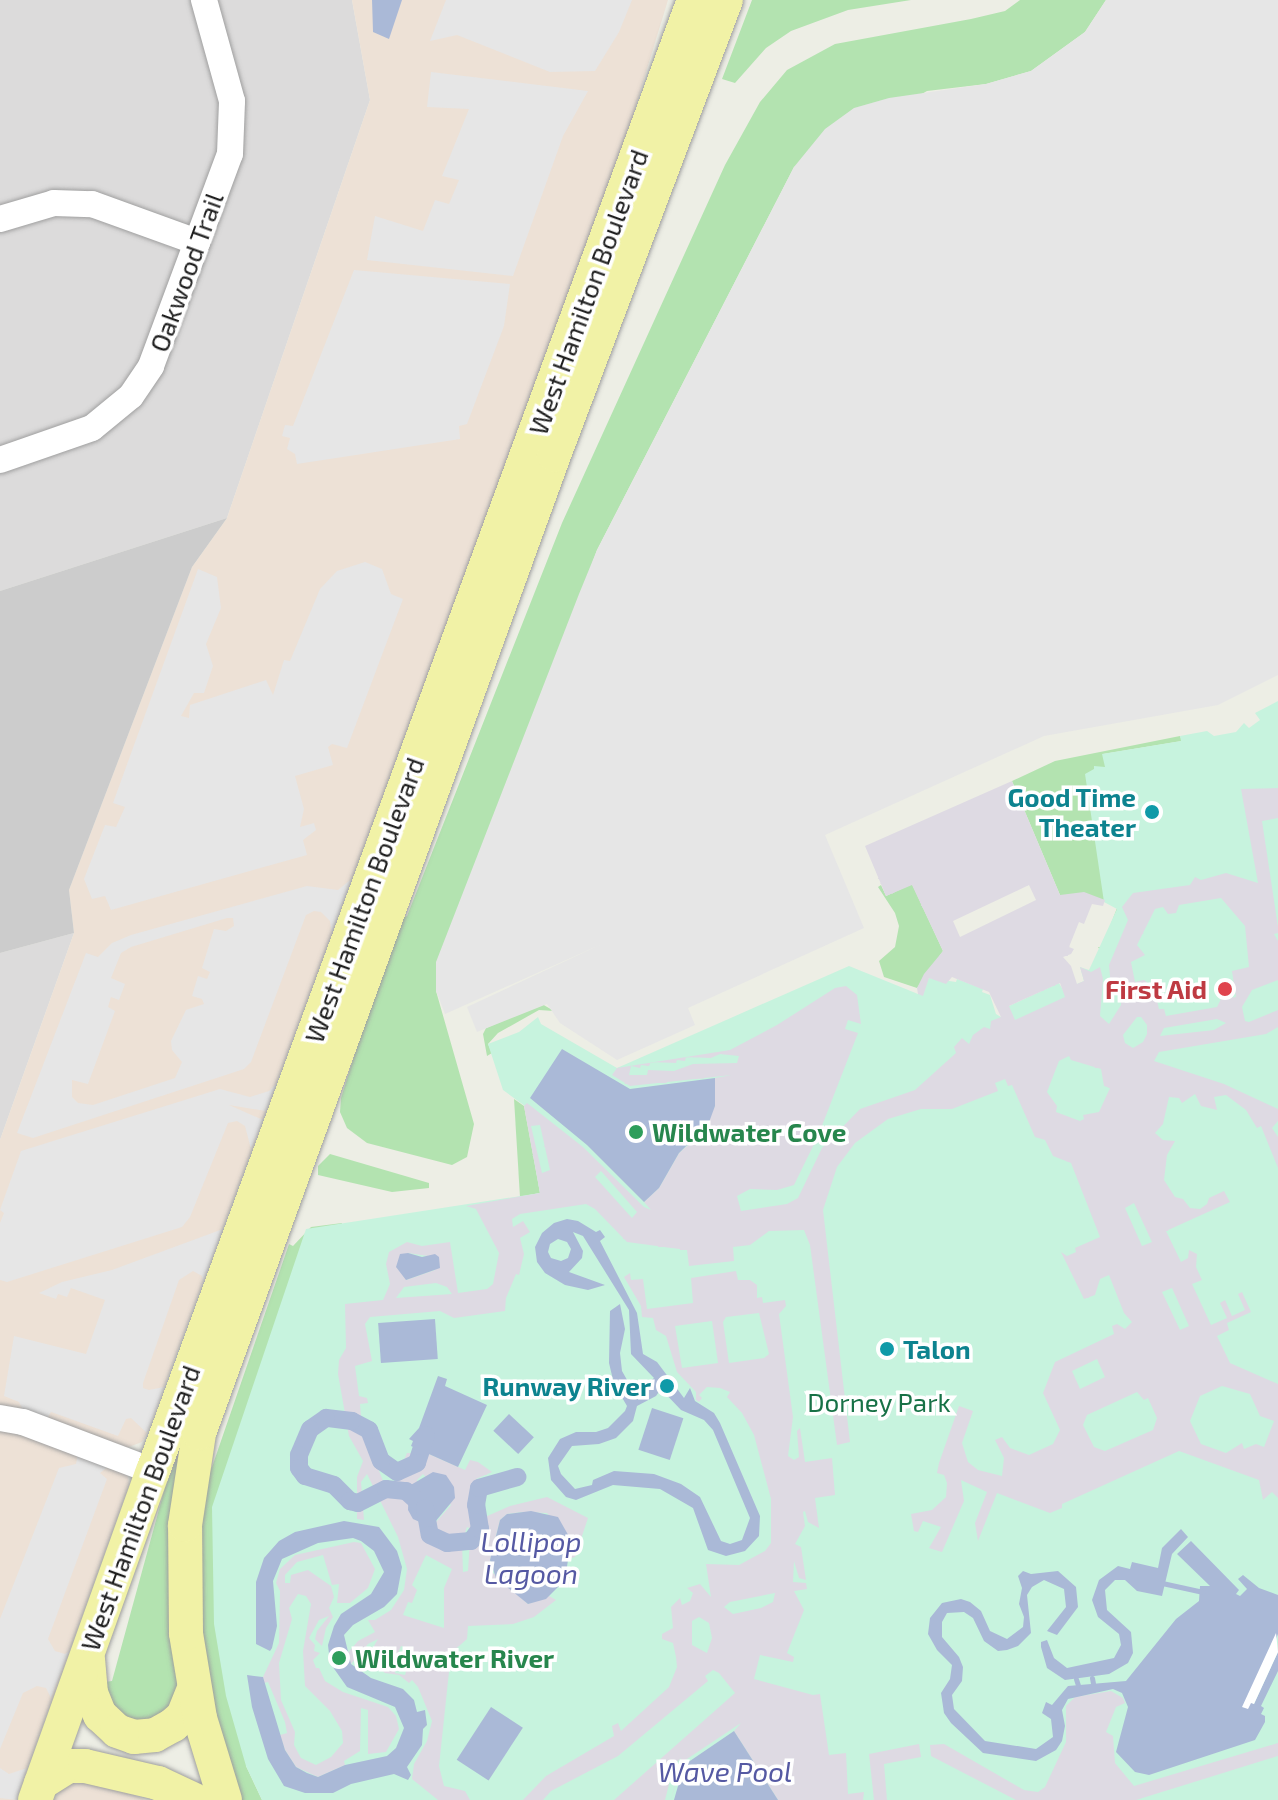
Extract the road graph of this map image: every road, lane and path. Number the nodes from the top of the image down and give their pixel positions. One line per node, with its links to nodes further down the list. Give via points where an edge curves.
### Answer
1 (204, 0): 5 (street, Oakwood Trail, via 232,101 233,128 230,154)
2 (694, 0): 8 (main road, West Hamilton Boulevard)
3 (726, 0): 10 (main road, West Hamilton Boulevard, via 209,1398 191,1467 185,1525 186,1633)
4 (0, 219): 5 (street, via 54,203 92,204)
5 (197, 242): 6 (street, Oakwood Trail, via 151,366 131,396 92,428)
6 (0, 460)
7 (0, 1418): 8 (street)
8 (153, 1471): 9 (main road, West Hamilton Boulevard)
9 (88, 1651): 10 (main road, via 95,1704 117,1731 134,1737 163,1731 183,1716); 11 (main road, West Hamilton Boulevard)
10 (194, 1689): 13 (main road, West Hamilton Boulevard)
11 (38, 1791): 12 (main road, via 68,1766 85,1766 158,1783)
12 (194, 1800)
13 (225, 1800)

